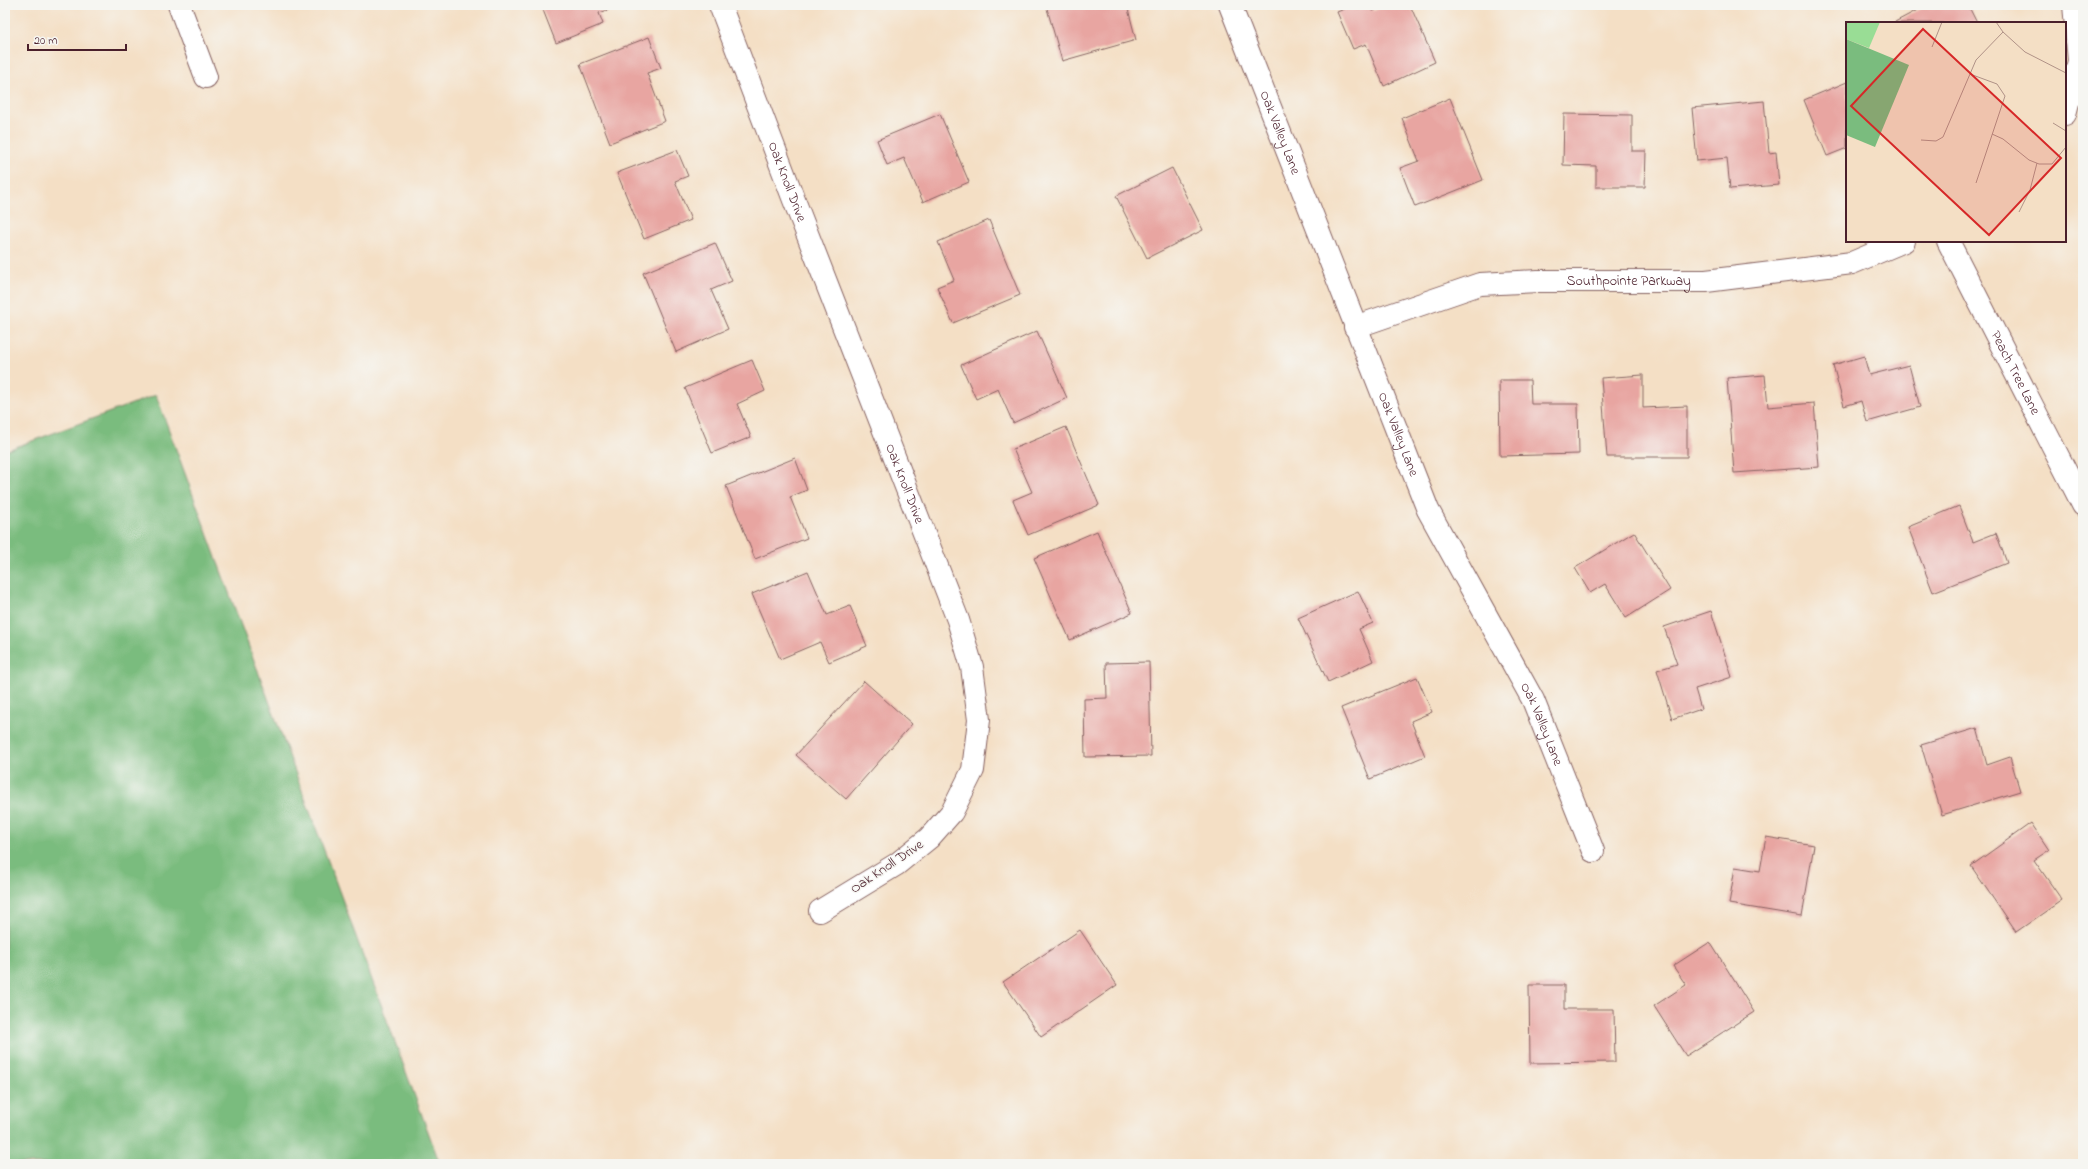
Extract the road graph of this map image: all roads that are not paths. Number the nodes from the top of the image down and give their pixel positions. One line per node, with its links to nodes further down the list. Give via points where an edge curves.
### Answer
1 (179, 5): 5 (street)
2 (1230, 5): 9 (street, Oak Valley Lane)
3 (2074, 5): 6 (street, via 2079,61)
4 (726, 7): 12 (street, Oak Knoll Drive, via 797,207 958,620 972,667 979,720 973,770 952,812 929,838 897,864)
5 (206, 77)
6 (2066, 110)
7 (1902, 242): 9 (street, Southpointe Parkway, via 1852,263 1706,281 1538,281 1480,284)
8 (1949, 242): 10 (street, Peach Tree Lane)
9 (1355, 328): 11 (street, Oak Valley Lane, via 1428,510 1533,700)
10 (2083, 505)
11 (1593, 851)
12 (820, 911)

